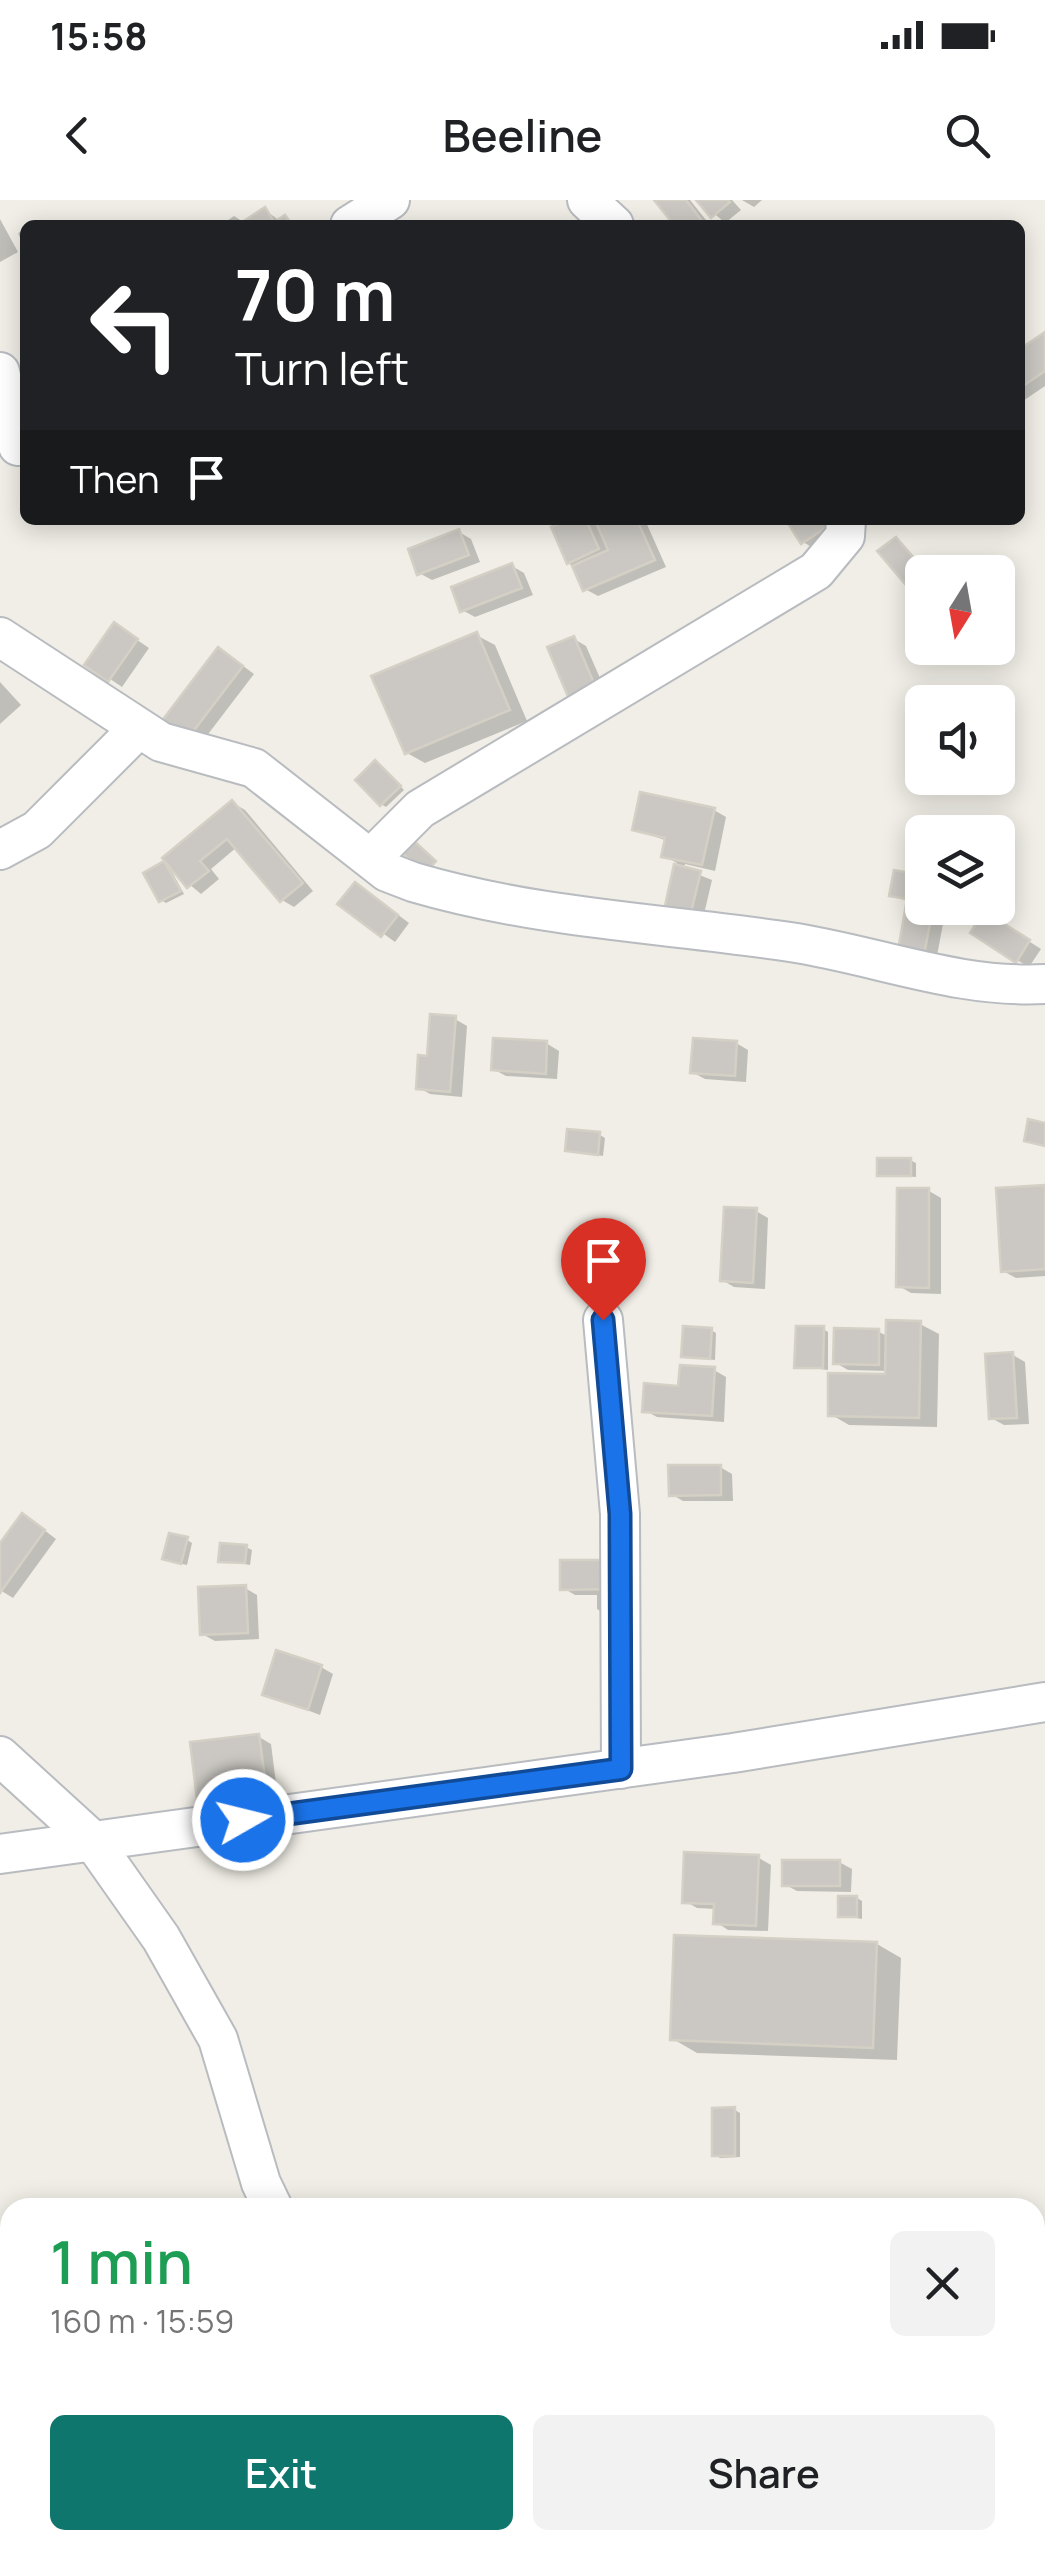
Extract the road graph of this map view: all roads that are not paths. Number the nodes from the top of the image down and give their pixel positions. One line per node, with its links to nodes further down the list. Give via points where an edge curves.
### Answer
1 (390, 200): 3 (street)
2 (586, 200): 4 (street)
3 (358, 220)
4 (608, 220)
5 (0, 372): 6 (street)
6 (14, 449)
7 (846, 525): 11 (street, via 845,536 816,571 420,809)
8 (0, 637): 9 (street)
9 (140, 728): 10 (street, via 38,830); 11 (street, via 190,753 254,768)
10 (0, 850)
11 (370, 858): 12 (street, via 388,872 453,894 615,924 791,942 1002,986)
12 (1045, 984)
13 (603, 1320): 16 (street, via 620,1514)
14 (1045, 1702): 16 (street)
15 (0, 1756): 17 (street)
16 (621, 1769): 17 (street)
17 (92, 1840): 18 (street); 19 (street, via 161,1938 218,2039)
18 (0, 1854)
19 (269, 2198)

